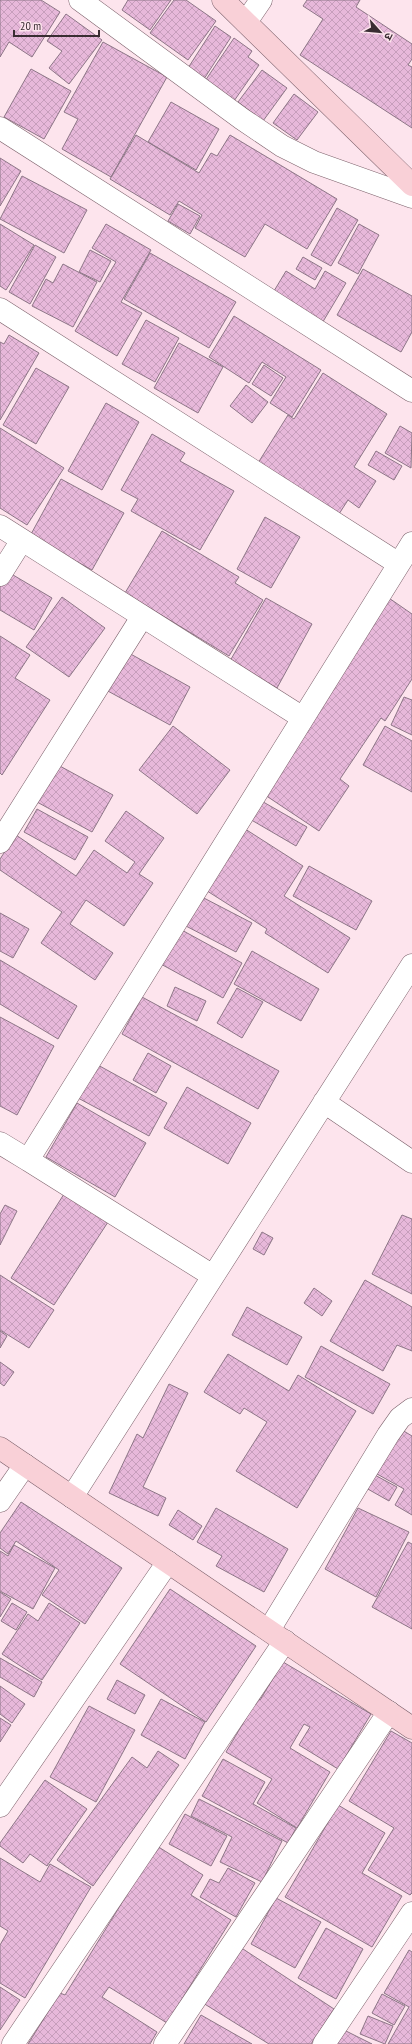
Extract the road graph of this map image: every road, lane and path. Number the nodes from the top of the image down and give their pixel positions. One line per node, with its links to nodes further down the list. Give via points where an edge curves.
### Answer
1 (80, 0): 7 (street, via 282,146 314,162)
2 (223, 0): 4 (street)
3 (261, 0): 4 (street)
4 (246, 22): 6 (street)
5 (0, 128): 9 (street)
6 (412, 185)
7 (412, 197)
8 (0, 309): 13 (street)
9 (412, 391)
10 (0, 526): 11 (street)
11 (22, 540): 14 (street); 15 (street)
12 (412, 543): 13 (street)
13 (399, 564): 16 (street)
14 (0, 575)
15 (142, 616): 16 (street); 17 (street)
16 (303, 718): 21 (street)
17 (0, 842)
18 (412, 965): 19 (street)
19 (324, 1102): 22 (street); 23 (street)
20 (0, 1143): 21 (street)
21 (28, 1160): 23 (street)
22 (412, 1162)
23 (213, 1276): 27 (street)
24 (412, 1410): 30 (street, via 400,1418 388,1435)
25 (0, 1448): 26 (street)
26 (24, 1465): 27 (street); 28 (street)
27 (72, 1497): 29 (street)
28 (0, 1501)
29 (168, 1562): 30 (street); 33 (street)
30 (277, 1636): 31 (street); 35 (street)
31 (389, 1712): 32 (street); 36 (street)
32 (412, 1728)
33 (0, 1806)
34 (412, 1913): 37 (street)
35 (12, 2044)
36 (165, 2044)
37 (324, 2044)

